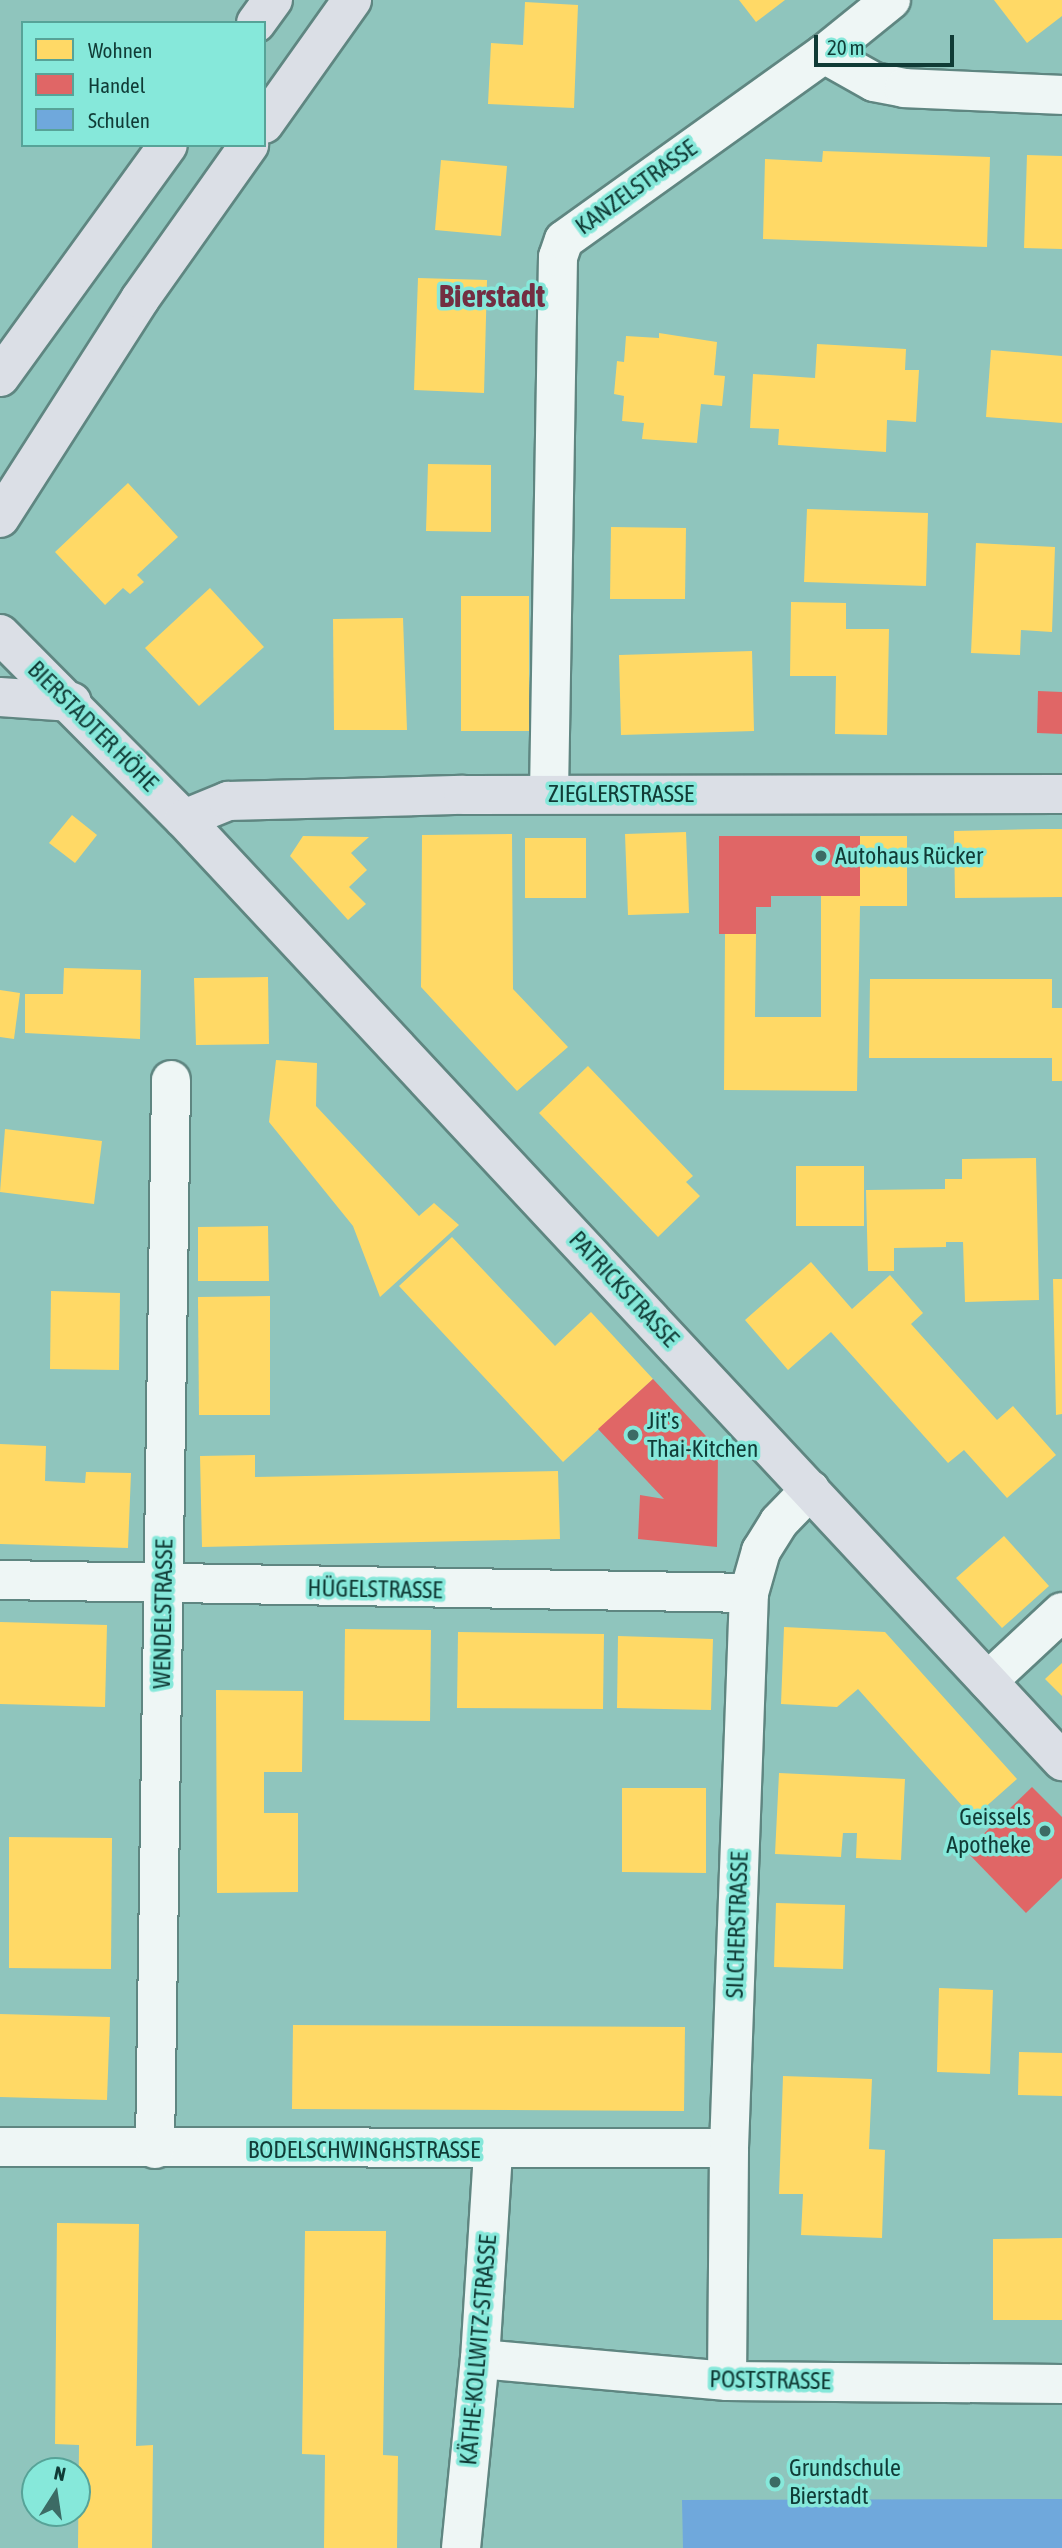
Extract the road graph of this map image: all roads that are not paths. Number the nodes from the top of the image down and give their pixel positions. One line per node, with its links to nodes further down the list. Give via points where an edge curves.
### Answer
1 (273, 0): 4 (main road)
2 (352, 0): 7 (main road)
3 (891, 0): 5 (street, KANZELSTRASSE)
4 (257, 21)
5 (824, 54): 6 (street, via 874,82 904,88); 15 (street, KANZELSTRASSE, via 578,226 561,248)
6 (1062, 95)
7 (266, 121)
8 (167, 147): 10 (main road)
9 (248, 147): 11 (main road, via 140,299)
10 (0, 377)
11 (0, 518)
12 (0, 634): 14 (main road, BIERSTADTER HÖHE)
13 (0, 697): 14 (main road)
14 (72, 702): 17 (main road, BIERSTADTER HÖHE)
15 (549, 794): 16 (main road, ZIEGLERSTRASSE); 17 (main road, ZIEGLERSTRASSE, via 228,801)
16 (1062, 794)
17 (184, 819): 19 (main road, PATRICKSTRASSE)
18 (171, 1080): 21 (street, WENDELSTRASSE)
19 (810, 1490): 22 (street, SILCHERSTRASSE, via 779,1522 761,1551); 24 (main road, PATRICKSTRASSE)
20 (0, 1580): 21 (street, HÜGELSTRASSE)
21 (164, 1586): 22 (street, HÜGELSTRASSE); 28 (street, WENDELSTRASSE)
22 (749, 1593): 27 (street, SILCHERSTRASSE)
23 (1062, 1612): 24 (street)
24 (988, 1681): 25 (main road, PATRICKSTRASSE)
25 (1062, 1760)
26 (0, 2147): 28 (street, BODELSCHWINGHSTRASSE)
27 (729, 2148): 29 (street, BODELSCHWINGHSTRASSE); 31 (street, SILCHERSTRASSE)
28 (155, 2149): 29 (street, BODELSCHWINGHSTRASSE)
29 (493, 2151): 30 (street, KÄTHE-KOLLWITZ-STRASSE)
30 (480, 2359): 31 (street, POSTSTRASSE); 33 (street, KÄTHE-KOLLWITZ-STRASSE)
31 (727, 2381): 32 (street, POSTSTRASSE)
32 (1062, 2384)
33 (461, 2548)

